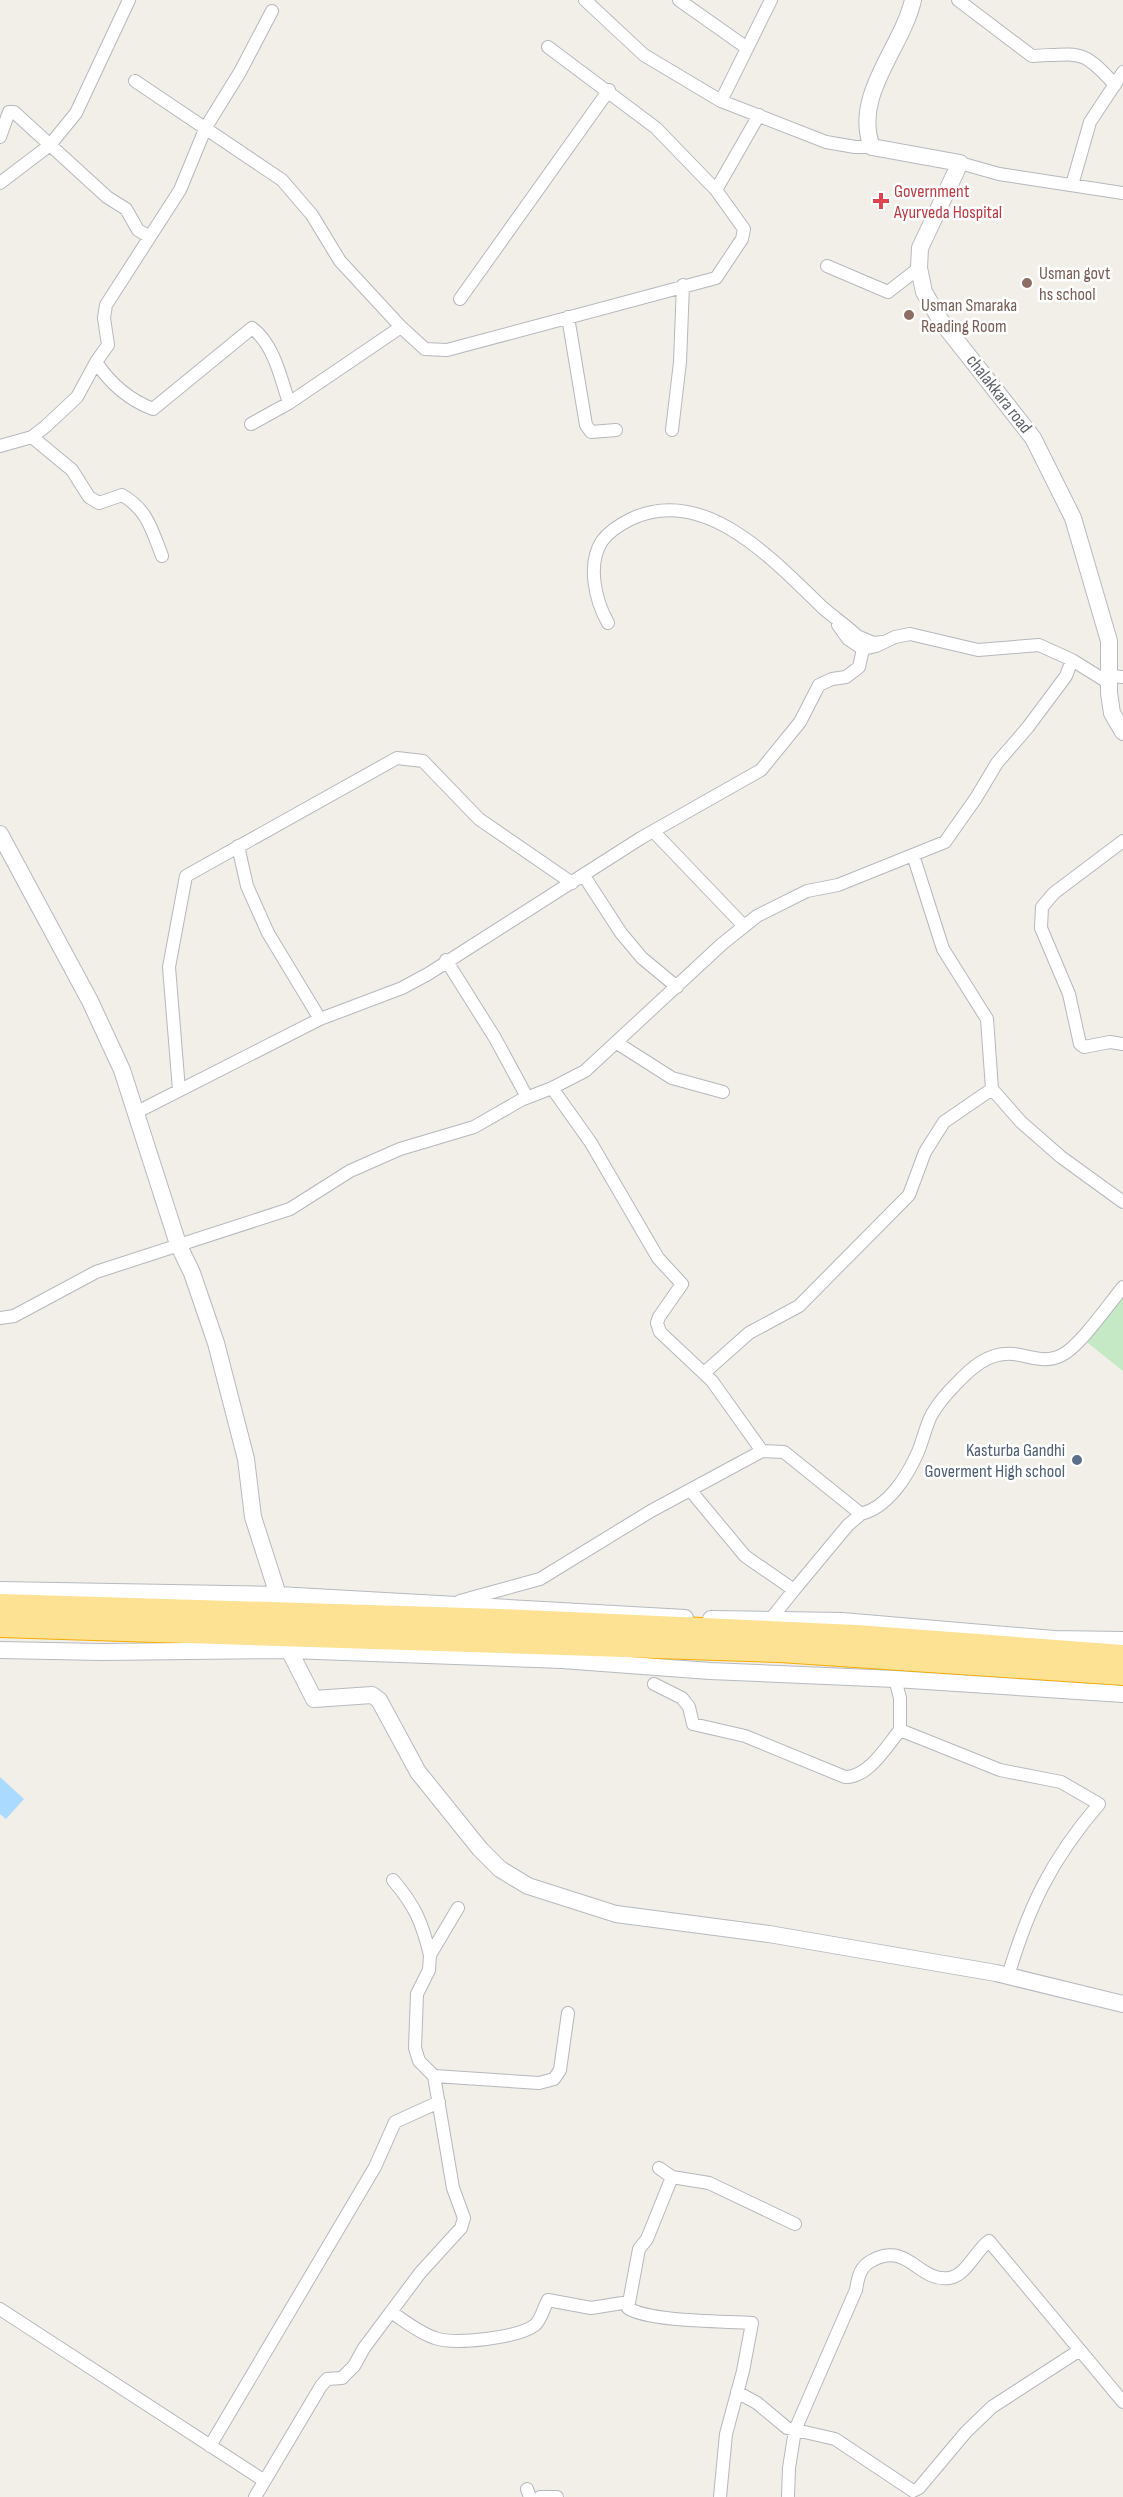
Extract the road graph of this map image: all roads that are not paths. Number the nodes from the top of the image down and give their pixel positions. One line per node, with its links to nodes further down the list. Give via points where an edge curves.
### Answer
1 (129, 0): 18 (street, via 76,113)
2 (585, 0): 14 (street, via 644,55)
3 (679, 0): 9 (street)
4 (771, 0): 9 (street)
5 (913, 0): 19 (main road, via 870,101 867,133)
6 (958, 0): 12 (street, via 1032,56 1088,57)
7 (272, 12): 16 (street)
8 (548, 47): 13 (street)
9 (747, 48): 14 (street)
10 (1123, 72): 12 (street)
11 (135, 81): 16 (street)
12 (1116, 85): 22 (street, via 1090,122)
13 (609, 90): 23 (street, via 656,128); 29 (street)
14 (721, 101): 15 (street)
15 (759, 115): 19 (street, via 826,142); 23 (street)
16 (206, 127): 25 (street, via 180,190); 31 (street, via 266,167 300,199 340,261)
17 (0, 136): 18 (street, via 9,112 14,112)
18 (50, 145): 21 (street); 25 (street, via 107,197 126,209 138,230)
19 (872, 147): 20 (main road)
20 (960, 163): 22 (street, via 999,174); 27 (main road, chalakkara road, via 920,248)
21 (0, 183)
22 (1072, 185): 24 (street)
23 (716, 190): 28 (street, via 744,229 742,239 716,278)
24 (1123, 193)
25 (148, 236): 32 (street, via 106,305 108,345)
26 (828, 266): 27 (street, via 888,291)
27 (919, 268): 45 (main road, chalakkara road, via 924,292 941,321 1033,438 1073,518 1109,641)
28 (683, 285): 30 (street); 36 (street)
29 (460, 299)
30 (567, 317): 31 (street, via 447,350 425,349); 35 (street, via 586,425 591,432)
31 (401, 327): 33 (street)
32 (96, 362): 33 (street, via 116,386 153,409 252,328 273,357); 37 (street, via 77,397)
33 (289, 403): 34 (street)
34 (251, 424)
35 (616, 430)
36 (672, 430)
37 (32, 437): 38 (street); 39 (street, via 72,470 89,497 99,503 122,495 135,503 147,515)
38 (0, 446)
39 (162, 556)
40 (832, 617): 41 (street, via 736,531 693,513 644,513 598,548 593,564 601,611); 42 (street, via 862,639); 43 (street, via 848,639)
41 (608, 623)
42 (882, 642): 43 (street); 44 (street, via 910,634 978,650 1039,645)
43 (863, 649): 47 (street, via 859,667 819,686 800,722 761,770)
44 (1072, 660): 45 (street); 51 (street, via 1066,676 997,763 945,842)
45 (1114, 679): 46 (main road, chalakkara road, via 1112,713)
46 (1123, 732)
47 (653, 831): 52 (street); 54 (street)
48 (0, 834): 65 (main road, via 90,1001 122,1070)
49 (1123, 841): 59 (street, via 1054,893 1042,907 1041,928 1069,994 1080,1044)
50 (238, 846): 53 (street, via 397,758 423,761 478,819); 57 (street, via 247,886 268,933); 62 (street, via 186,876 169,967)
51 (913, 855): 54 (street, via 838,885 807,891); 61 (street, via 943,949 987,1018)
52 (584, 876): 53 (street); 56 (street, via 621,933 642,958)
53 (572, 883): 55 (street)
54 (744, 926): 56 (street)
55 (446, 960): 57 (street, via 402,988); 64 (street)
56 (677, 987): 58 (street)
57 (320, 1019): 62 (street)
58 (617, 1043): 60 (street, via 585,1071); 63 (street, via 672,1078)
59 (1123, 1044)
60 (552, 1088): 64 (street); 70 (street, via 591,1143 658,1258 682,1284 657,1323 660,1332)
61 (992, 1089): 66 (street, via 1021,1122 1061,1157); 70 (street, via 944,1122 924,1152 909,1195 799,1306 748,1333)
62 (179, 1090): 65 (street)
63 (723, 1092)
64 (527, 1097): 67 (street, via 474,1127 400,1149 350,1171 290,1209)
65 (135, 1113): 67 (main road)
66 (1123, 1202)
67 (178, 1244): 69 (street, via 96,1272 14,1316); 76 (main road, via 216,1343 246,1459 254,1517)
68 (1123, 1287): 73 (street, via 1063,1355 1048,1359 1003,1355 978,1362 932,1414 917,1455 892,1495)
69 (0, 1318)
70 (704, 1373): 71 (street)
71 (762, 1451): 72 (street); 73 (street, via 784,1452)
72 (690, 1490): 75 (street, via 745,1556); 77 (street, via 540,1579)
73 (861, 1514): 75 (street)
74 (0, 1590): 76 (main road)
75 (794, 1590): 79 (street)
76 (278, 1595): 77 (main road)
77 (452, 1603): 79 (main road)
78 (0, 1605): 84 (highway, via 856,1636)
79 (770, 1620): 81 (main road, via 842,1621 1054,1639)
80 (0, 1626): 85 (highway, via 780,1651)
81 (1123, 1640)
82 (0, 1650): 83 (main road)
83 (289, 1650): 86 (main road, via 562,1659 710,1671); 93 (main road, via 314,1699 366,1693 379,1700 418,1772 480,1849 500,1869 528,1886 616,1914 769,1934)
84 (1123, 1656)
85 (1123, 1674)
86 (895, 1679): 88 (main road); 89 (street, via 900,1698)
87 (654, 1684): 89 (street, via 682,1698 693,1724 745,1736 845,1777 853,1777 869,1767)
88 (1123, 1694)
89 (900, 1730): 93 (street, via 1000,1770 1061,1782 1099,1804 1053,1864 1022,1933)
90 (393, 1880): 92 (street, via 422,1922)
91 (458, 1908): 92 (street)
92 (430, 1955): 96 (street, via 429,1970 417,1994 415,2048 419,2061)
93 (1008, 1976): 94 (main road)
94 (1123, 2004)
95 (568, 2013): 96 (street, via 560,2070 554,2079 539,2083)
96 (434, 2076): 97 (street)
97 (439, 2102): 103 (street, via 453,2188 464,2218 461,2229); 108 (street, via 395,2122 375,2167)
98 (659, 2168): 99 (street)
99 (672, 2177): 100 (street, via 709,2183); 101 (street, via 648,2240 639,2249)
100 (795, 2224)
101 (629, 2302): 103 (street, via 591,2308 548,2300 537,2324 526,2329 496,2337 451,2341 420,2331); 105 (street, via 628,2308 635,2312 752,2323)
102 (0, 2309): 108 (street)
103 (391, 2312): 109 (street, via 354,2366 342,2378 327,2379 321,2386)
104 (1080, 2350): 106 (street); 107 (street, via 992,2407 913,2491 835,2439); 107 (street, via 989,2241 958,2275 949,2278 936,2276 893,2253 866,2264 858,2275 856,2290)
105 (737, 2392): 107 (street, via 757,2403 774,2420); 113 (street, via 726,2434)
106 (1123, 2402)
107 (795, 2430): 114 (street)
108 (210, 2446): 109 (street)
109 (263, 2480): 110 (street)
110 (255, 2497)
111 (540, 2497): 112 (street)
112 (557, 2497)
113 (720, 2497)
114 (788, 2497)

